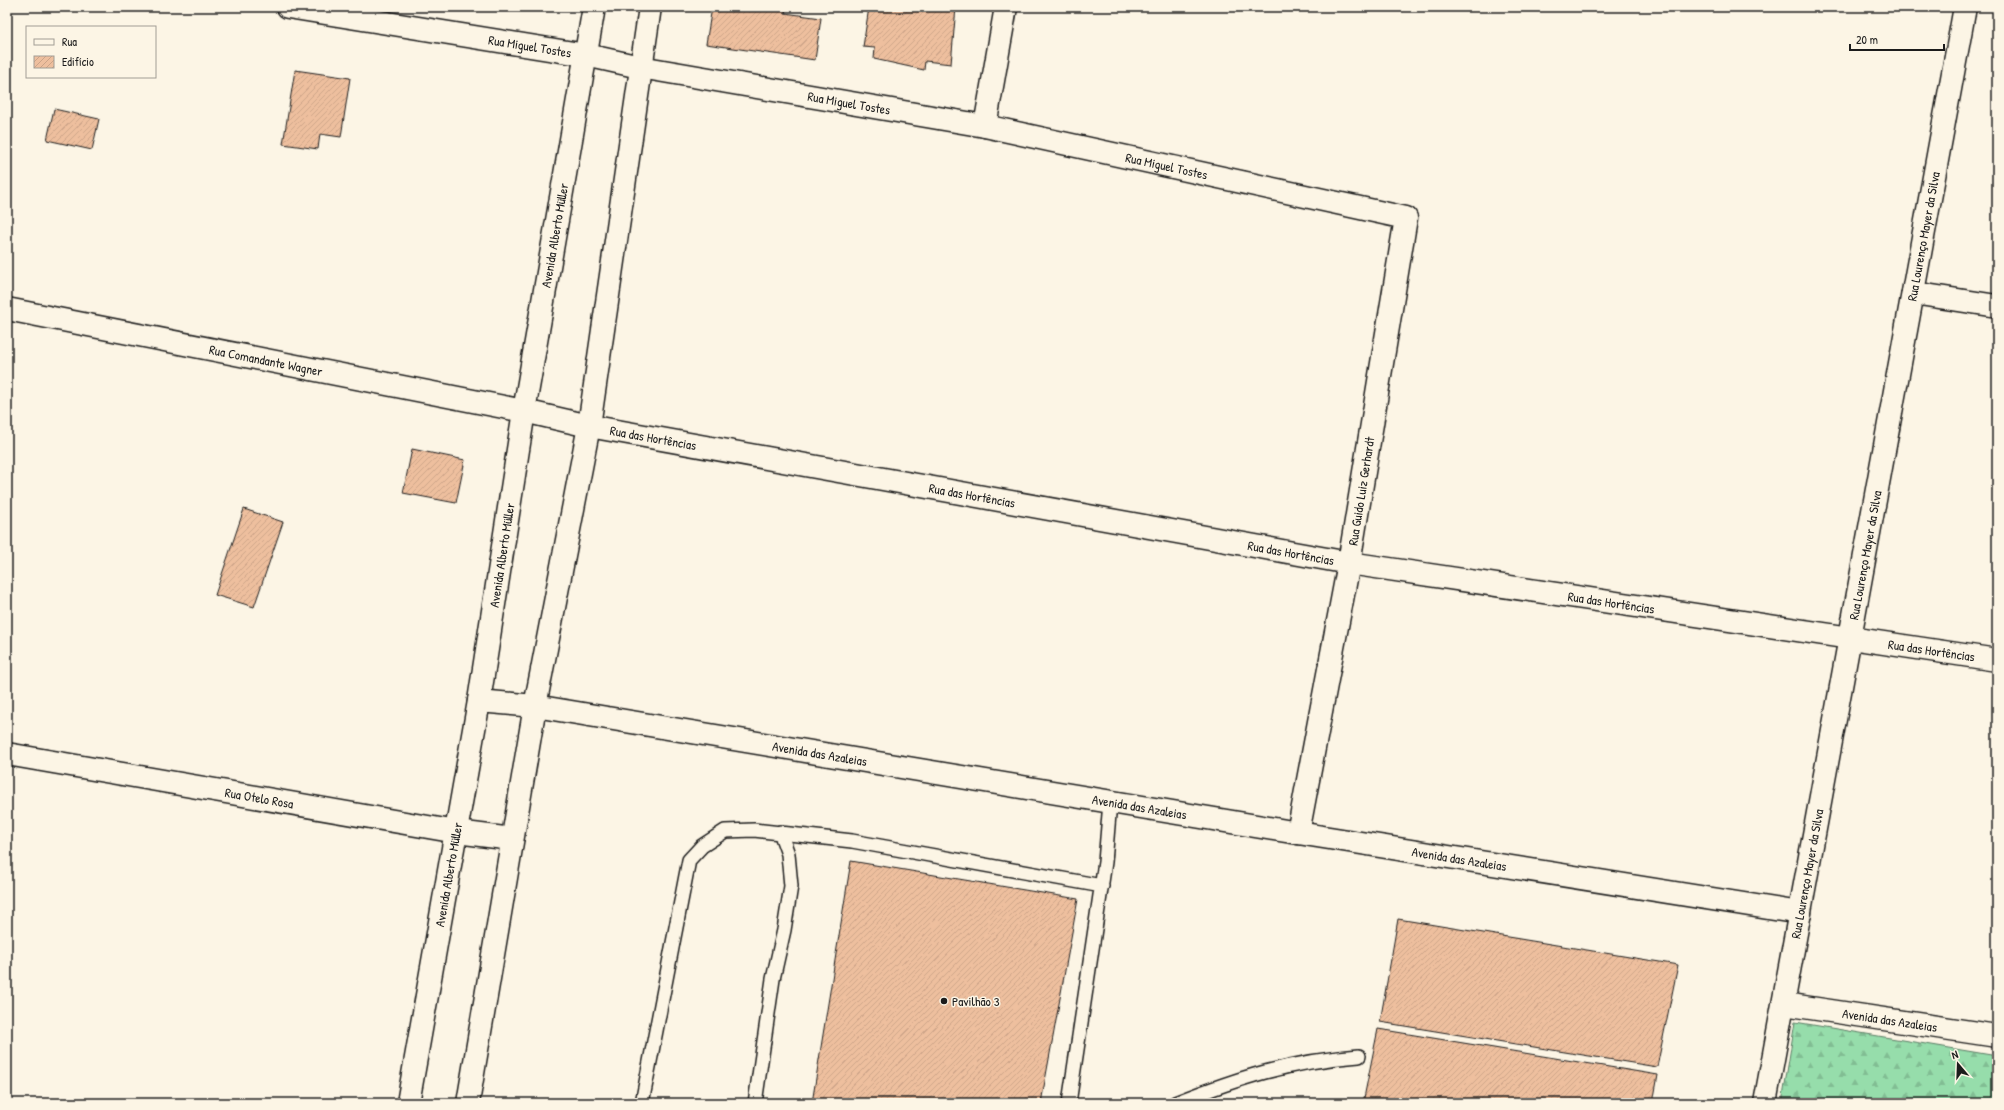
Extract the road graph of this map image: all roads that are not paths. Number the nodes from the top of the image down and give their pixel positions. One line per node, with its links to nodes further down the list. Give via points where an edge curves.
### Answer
1 (288, 7): 6 (street, Rua Miguel Tostes)
2 (594, 7): 6 (street, Avenida Alberto Müller)
3 (650, 7): 7 (street)
4 (1006, 7): 8 (street)
5 (1965, 7): 10 (street, Rua Lourenço Mayer da Silva)
6 (586, 55): 7 (street, Rua Miguel Tostes); 13 (street, Avenida Alberto Müller)
7 (640, 66): 8 (street, Rua Miguel Tostes); 14 (street)
8 (985, 126): 9 (street, Rua Miguel Tostes)
9 (1406, 218): 15 (street, Rua Guido Luiz Gerhardt)
10 (1913, 293): 11 (street); 16 (street, Rua Lourenço Mayer da Silva)
11 (1997, 306)
12 (7, 309): 13 (street, Rua Comandante Wagner)
13 (524, 410): 14 (street, Rua Comandante Wagner); 18 (street, Avenida Alberto Müller)
14 (589, 426): 15 (street, Rua das Hortências); 19 (street)
15 (1349, 563): 16 (street, Rua das Hortências); 24 (street, Rua Guido Luiz Gerhardt)
16 (1850, 637): 17 (street, Rua das Hortências); 27 (street, Rua Lourenço Mayer da Silva)
17 (1997, 660)
18 (479, 701): 19 (street, Avenida das Azaleias); 22 (street, Avenida Alberto Müller)
19 (535, 706): 21 (street, Avenida das Azaleias); 25 (street)
20 (7, 754): 22 (street, Rua Otelo Rosa)
21 (1110, 802): 24 (street, Avenida das Azaleias); 26 (lane)
22 (457, 832): 25 (street, Rua Otelo Rosa); 31 (street, Avenida Alberto Müller)
23 (780, 832): 26 (lane, via 852,841); 33 (lane, via 725,831 702,846 689,860); 34 (lane, via 788,854 791,886)
24 (1298, 834): 27 (street, Avenida das Azaleias)
25 (512, 839): 32 (street)
26 (1102, 886): 35 (lane)
27 (1800, 914): 28 (street, Rua Lourenço Mayer da Silva)
28 (1784, 1004): 29 (street, Avenida das Azaleias); 37 (street, Rua Lourenço Mayer da Silva)
29 (1997, 1036)
30 (1359, 1056): 36 (lane, via 1333,1058 1261,1072)
31 (408, 1103)
32 (468, 1103)
33 (642, 1103)
34 (755, 1103)
35 (1069, 1103)
36 (1175, 1103)
37 (1765, 1103)

